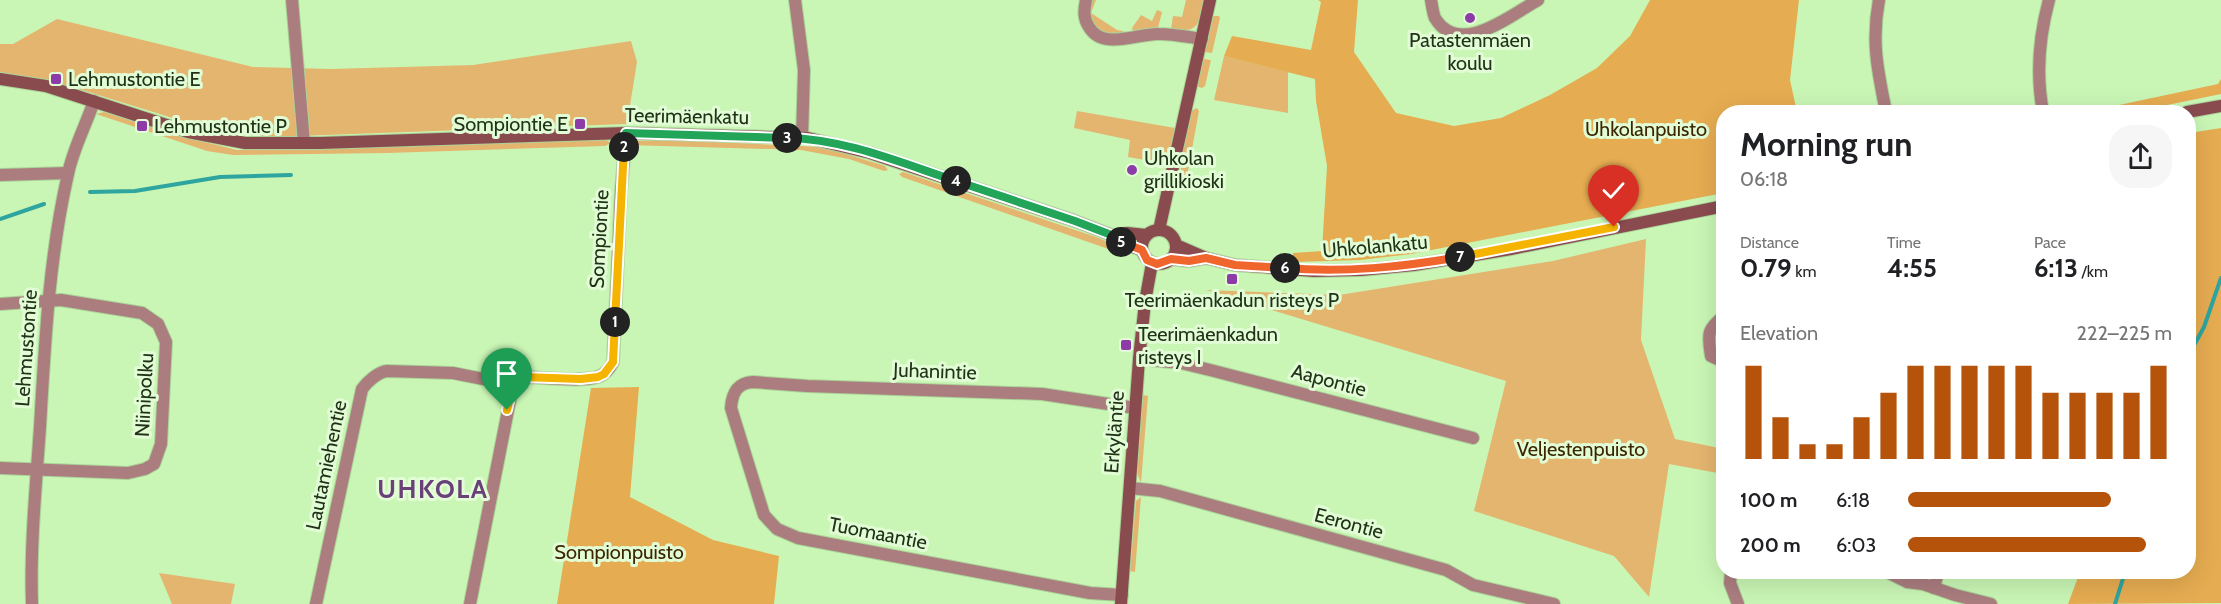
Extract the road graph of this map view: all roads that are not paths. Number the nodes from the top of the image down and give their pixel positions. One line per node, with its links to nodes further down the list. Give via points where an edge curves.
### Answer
1 (292, 0): 18 (street)
2 (795, 0): 17 (street, via 804,70)
3 (1086, 0): 9 (street, via 1084,20 1100,38 1112,40 1158,33)
4 (1210, 0): 9 (street)
5 (1431, 0): 6 (street, via 1435,18 1450,32 1463,36 1476,34)
6 (1538, 0)
7 (1879, 0): 12 (street, via 1874,54)
8 (2049, 0): 13 (street, via 2040,56 2038,87)
9 (1202, 39): 22 (street)
10 (0, 79): 11 (street, Teerimäenkatu, via 46,86)
11 (94, 101): 18 (street, Teerimäenkatu, via 213,138 245,143); 19 (street, Lehmustontie)
12 (1885, 105)
13 (2042, 105)
14 (2221, 106): 15 (street)
15 (2196, 110)
16 (626, 133): 17 (street, Teerimäenkatu); 18 (street, Teerimäenkatu); 35 (street, Sompiontie, via 613,362 598,377 522,377)
17 (802, 138): 24 (street, Teerimäenkatu, via 870,153)
18 (304, 143)
19 (68, 173): 20 (street); 30 (street, Lehmustontie)
20 (0, 175)
21 (1716, 208): 27 (street, Uhkolankatu, via 1414,265 1314,270 1235,265)
22 (1159, 230): 23 (street); 25 (street, via 1172,235)
23 (1146, 235): 24 (street, Teerimäenkatu); 26 (street)
24 (1114, 236): 26 (street, Teerimäenkatu)
25 (1176, 245): 27 (street, Uhkolankatu); 28 (street)
26 (1142, 250): 29 (street)
27 (1206, 258): 28 (street, Uhkolankatu)
28 (1171, 259): 29 (street, via 1162,264)
29 (1152, 263): 34 (street, Erkyläntie)
30 (48, 300): 31 (street); 40 (street, Lehmustontie); 40 (street, Niinipolku, via 142,313 158,324 166,342 161,444 154,464 128,473)
31 (0, 304)
32 (1716, 323): 33 (street, via 1708,336 1711,356)
33 (1716, 358)
34 (1139, 359): 37 (street, Erkyläntie); 38 (street, Aapontie, via 1181,363)
35 (513, 385): 47 (street, Lautamiehentie, via 453,373 387,371 365,384); 49 (street)
36 (735, 390): 37 (street, Juhanintie, via 745,382 753,382 1042,394); 46 (street, Tuomaantie, via 731,408 764,515 777,529 798,538)
37 (1135, 408): 41 (street, Erkyläntie)
38 (1473, 438)
39 (0, 468): 40 (street)
40 (37, 470): 48 (street, Lehmustontie)
41 (1130, 488): 46 (street, Erkyläntie); 50 (street, Eerontie, via 1160,491 1446,570 1473,585)
42 (1730, 579): 51 (street)
43 (1901, 579): 45 (street)
44 (1936, 579): 45 (street)
45 (1934, 588): 52 (street)
46 (1122, 600)
47 (316, 601)
48 (32, 604)
49 (470, 604)
50 (1554, 604)
51 (1738, 604)
52 (1990, 604)

